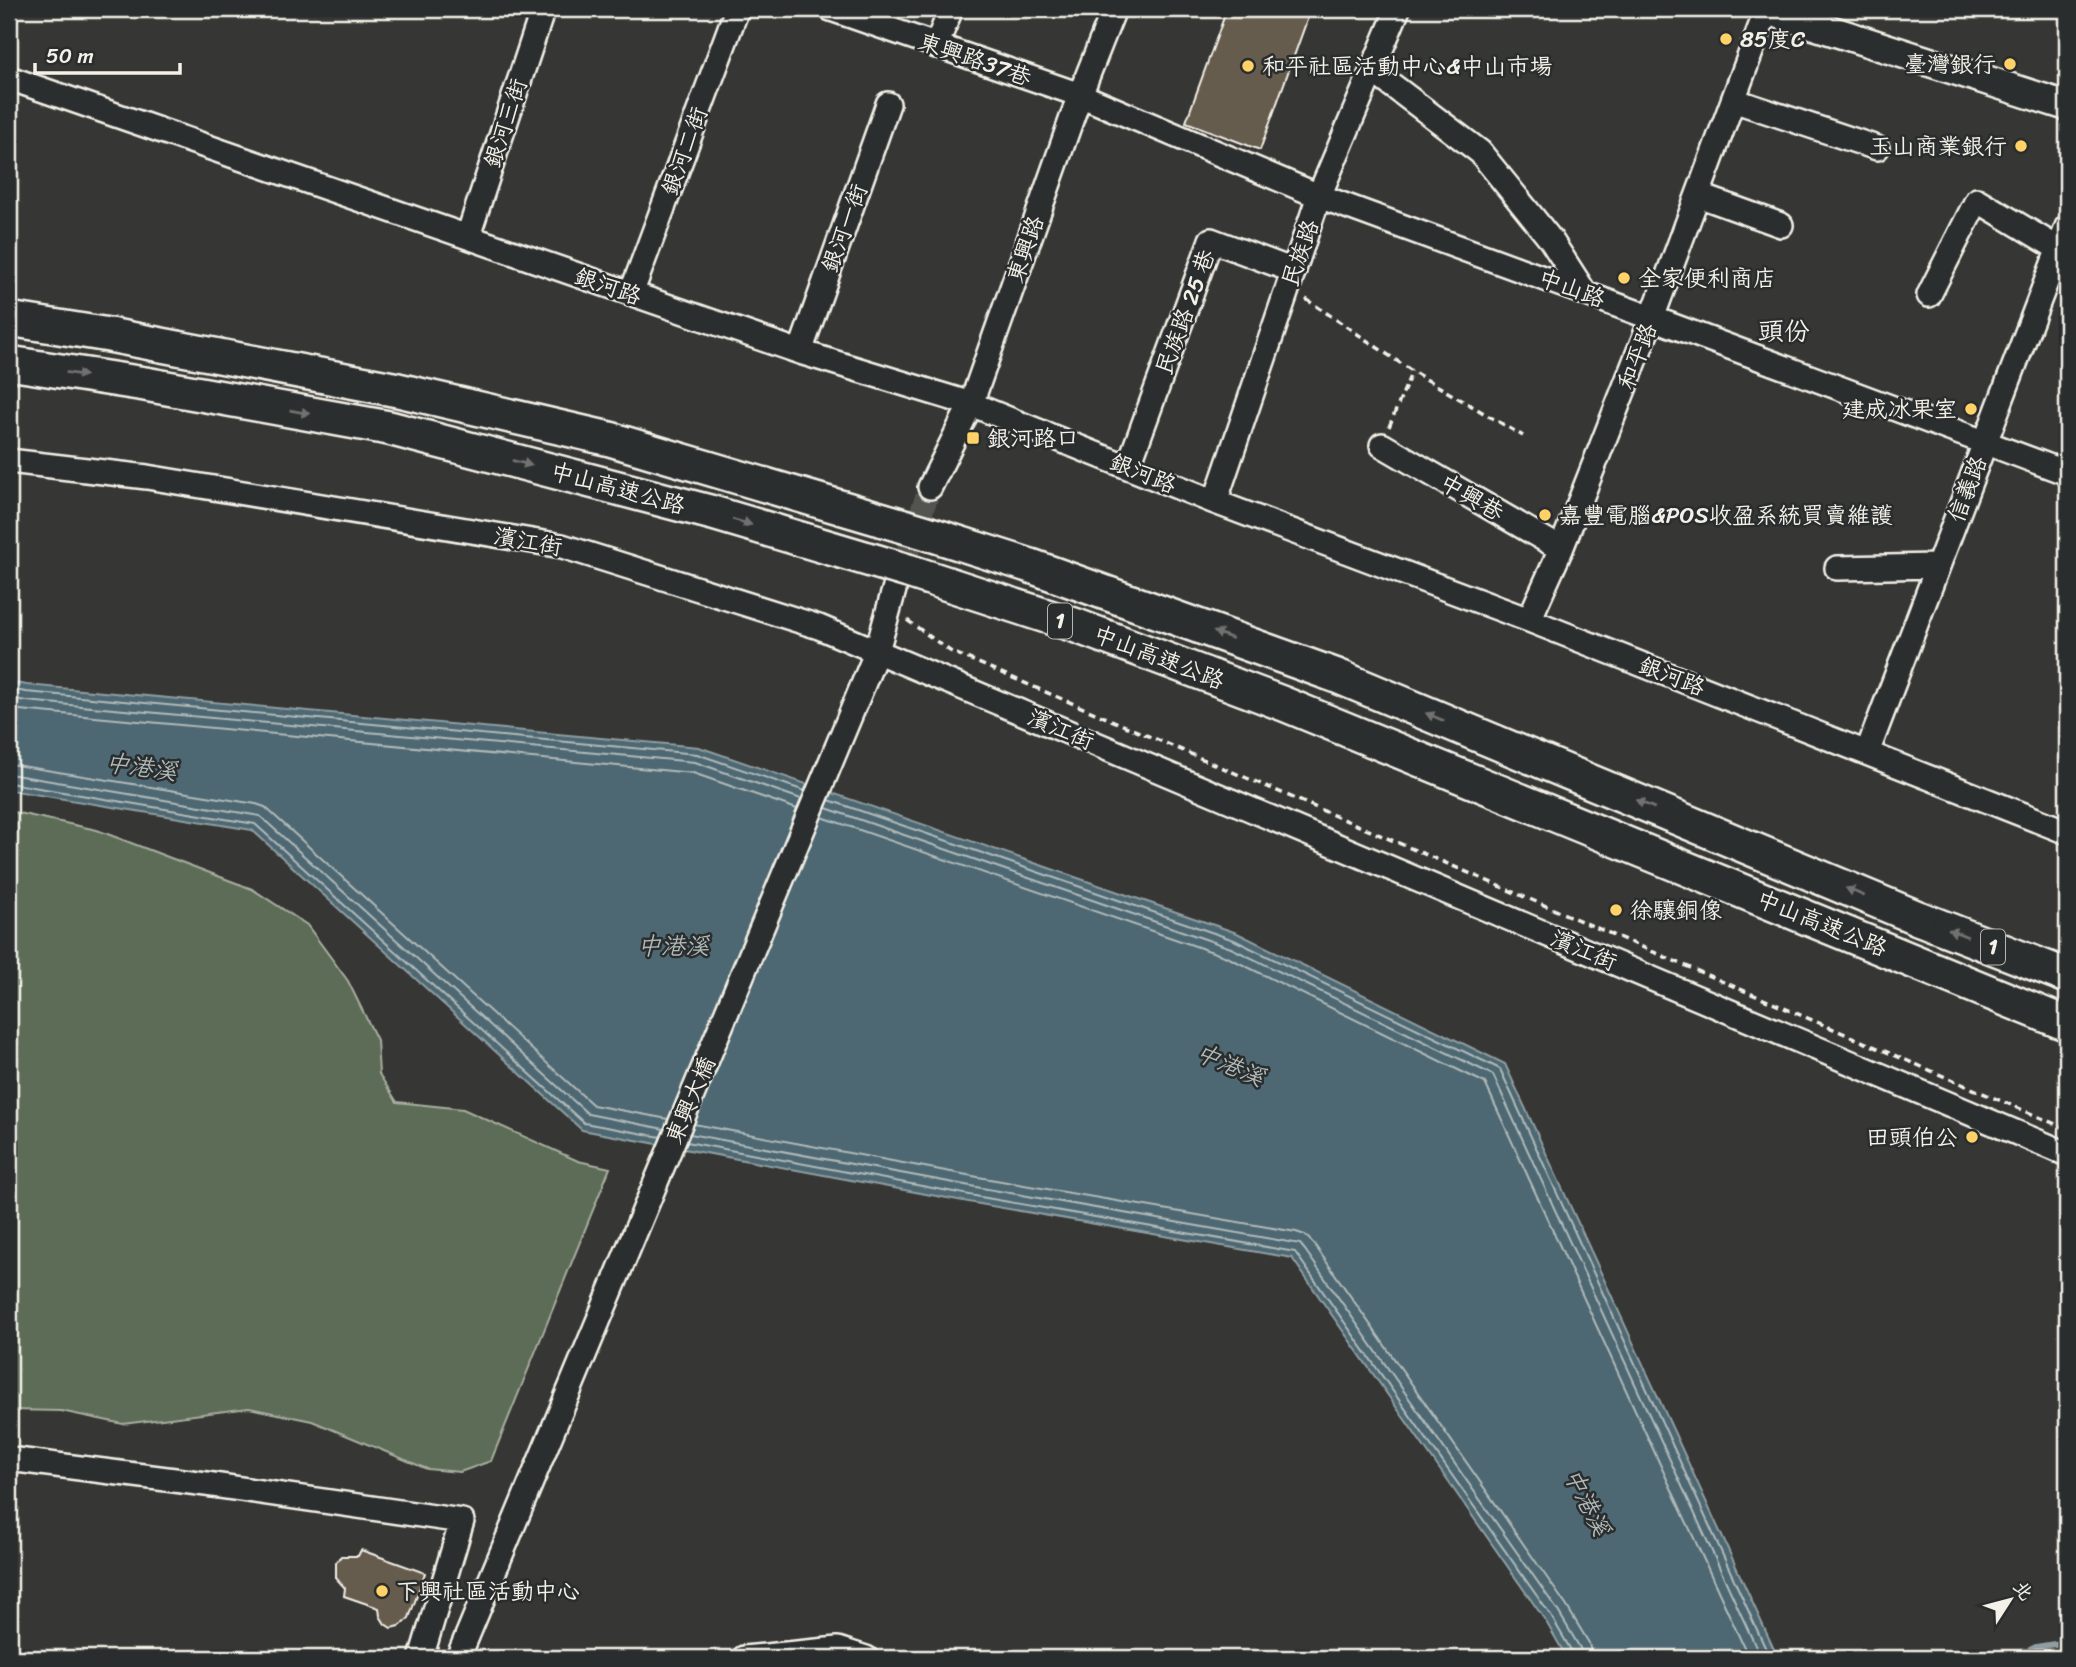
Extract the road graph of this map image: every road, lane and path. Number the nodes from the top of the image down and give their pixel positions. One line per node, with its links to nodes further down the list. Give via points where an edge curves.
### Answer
1 (543, 9): 20 (street, 銀河三街)
2 (737, 9): 24 (street, 銀河二街)
3 (831, 9): 8 (street, 東興路37巷)
4 (951, 9): 8 (street)
5 (1114, 9): 11 (street, 東興路)
6 (1398, 9): 9 (street, 民族路)
7 (1766, 9): 12 (street, 和平路); 14 (main road)
8 (936, 47): 11 (street, 東興路37巷)
9 (1373, 71): 17 (street, 民族路); 23 (street, via 1480,152 1551,240)
10 (9, 78): 20 (street, 銀河路)
11 (1080, 95): 17 (street, 中山路); 31 (street, 東興路)
12 (1733, 100): 15 (street); 16 (street, 和平路)
13 (888, 104): 28 (street, 銀河一街)
14 (2067, 106)
15 (1877, 148)
16 (1698, 195): 18 (street); 27 (street, 和平路)
17 (1319, 196): 22 (street, 民族路); 23 (street, 中山路)
18 (1781, 225)
19 (2067, 227): 21 (street, 信義路)
20 (467, 236): 24 (street, 銀河路)
21 (2059, 249): 25 (street, via 1977,201); 33 (street, 信義路)
22 (1291, 279): 30 (path); 36 (street, 民族路 25 巷, via 1211,240); 39 (street, 民族路)
23 (1585, 293): 27 (street, 中山路)
24 (631, 294): 28 (street, 銀河路)
25 (1929, 295)
26 (9, 318): 48 (highway, 中山高速公路 / 1, one-way to 26, bridge, via 1337,677 1031,566 584,433 398,390)
27 (1653, 318): 33 (street, 中山路); 40 (street, 和平路)
28 (800, 352): 31 (street, 銀河路)
29 (9, 363): 49 (highway, 中山高速公路 / 1, one-way to 49, bridge, via 389,428 713,513 908,571 1074,625 1284,704)
30 (1412, 371): 32 (path); 34 (path)
31 (971, 404): 36 (street, 銀河路); 38 (street, 東興路)
32 (1523, 436)
33 (1985, 442): 37 (street, 中山路); 41 (street, 信義路)
34 (1382, 445): 40 (street, 中興巷)
35 (9, 461): 45 (street, 濱江街, via 147,477 562,546 819,627)
36 (1128, 467): 39 (street, 銀河路)
37 (2067, 473)
38 (930, 486)
39 (1215, 502): 44 (street, 銀河路)
40 (1561, 550): 44 (street, 和平路)
41 (1937, 566): 42 (street); 46 (street, 信義路)
42 (1837, 568)
43 (890, 600): 45 (street, 東興大橋); 50 (path, via 950,651)
44 (1529, 620): 46 (street, 銀河路)
45 (877, 651): 51 (street, 濱江街); 54 (street, 東興大橋)
46 (1867, 753): 47 (street, 銀河路)
47 (2067, 832)
48 (2067, 976)
49 (2067, 1024)
50 (2067, 1129)
51 (2067, 1154)
52 (9, 1459): 53 (street, via 462,1521)
53 (421, 1658)
54 (458, 1658)
55 (744, 1658): 56 (street, via 838,1649)
56 (866, 1658)

